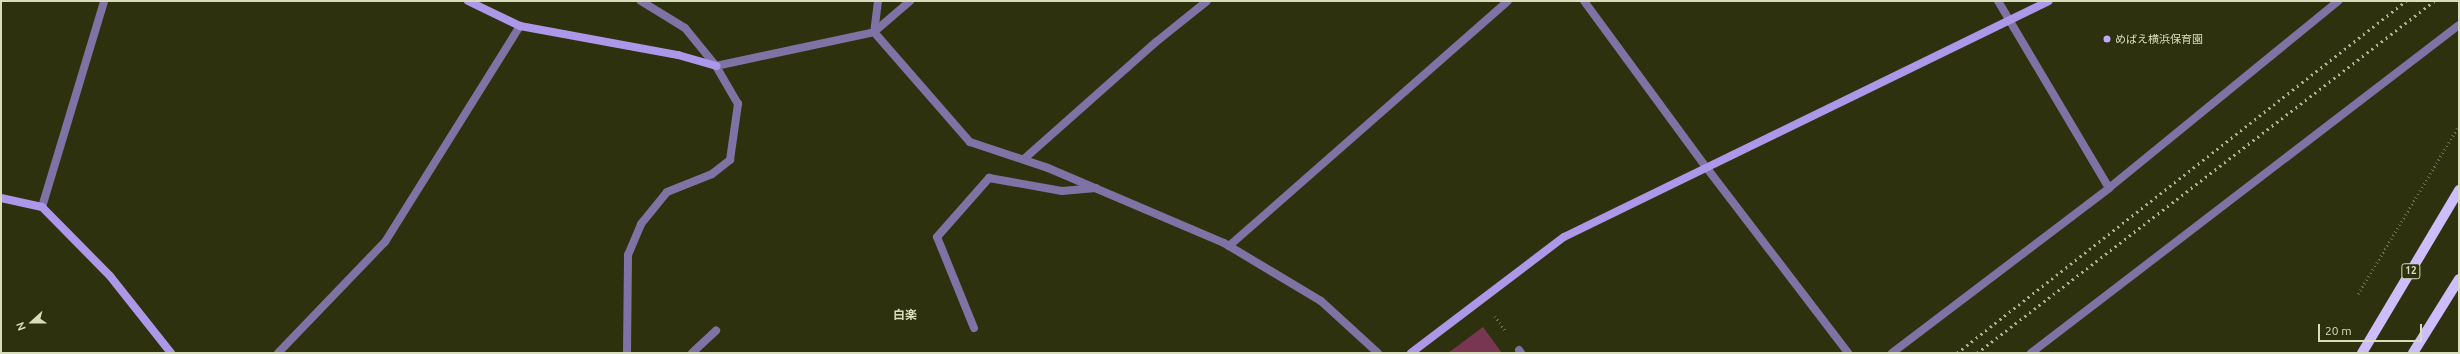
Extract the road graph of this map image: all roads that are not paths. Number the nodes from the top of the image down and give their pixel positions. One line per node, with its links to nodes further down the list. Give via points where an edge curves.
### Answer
1 (104, 1): 23 (street)
2 (468, 1): 14 (street)
3 (641, 1): 16 (street, via 685,28)
4 (878, 1): 15 (street)
5 (910, 1): 15 (street)
6 (1207, 1): 17 (street, via 1156,42)
7 (1508, 1): 24 (street)
8 (1584, 1): 18 (street)
9 (1998, 1): 12 (street)
10 (2049, 1): 12 (street)
11 (2338, 1): 20 (street)
12 (2009, 20): 18 (street); 20 (street)
13 (2459, 25): 36 (street)
14 (520, 26): 16 (street, via 678,55); 29 (street, via 385,242)
15 (874, 32): 16 (street); 17 (street, via 970,142)
16 (716, 66): 30 (street, via 738,104 730,160 712,174 667,192 641,224 628,255)
17 (1024, 159): 19 (street)
18 (1706, 167): 33 (street, via 1564,238); 34 (street)
19 (1096, 188): 24 (street); 26 (street, via 1062,191 990,178 937,236)
20 (2109, 188): 35 (street)
21 (2459, 190): 37 (main road, 12)
22 (1, 198): 23 (street)
23 (42, 207): 28 (street, via 110,276)
24 (1229, 246): 32 (street, via 1321,301)
25 (2459, 279): 38 (main road)
26 (974, 328)
27 (716, 331): 31 (street)
28 (171, 353)
29 (278, 353)
30 (626, 353)
31 (692, 353)
32 (1378, 353)
33 (1412, 353)
34 (1848, 353)
35 (1892, 353)
36 (2031, 353)
37 (2362, 353)
38 (2413, 353)

